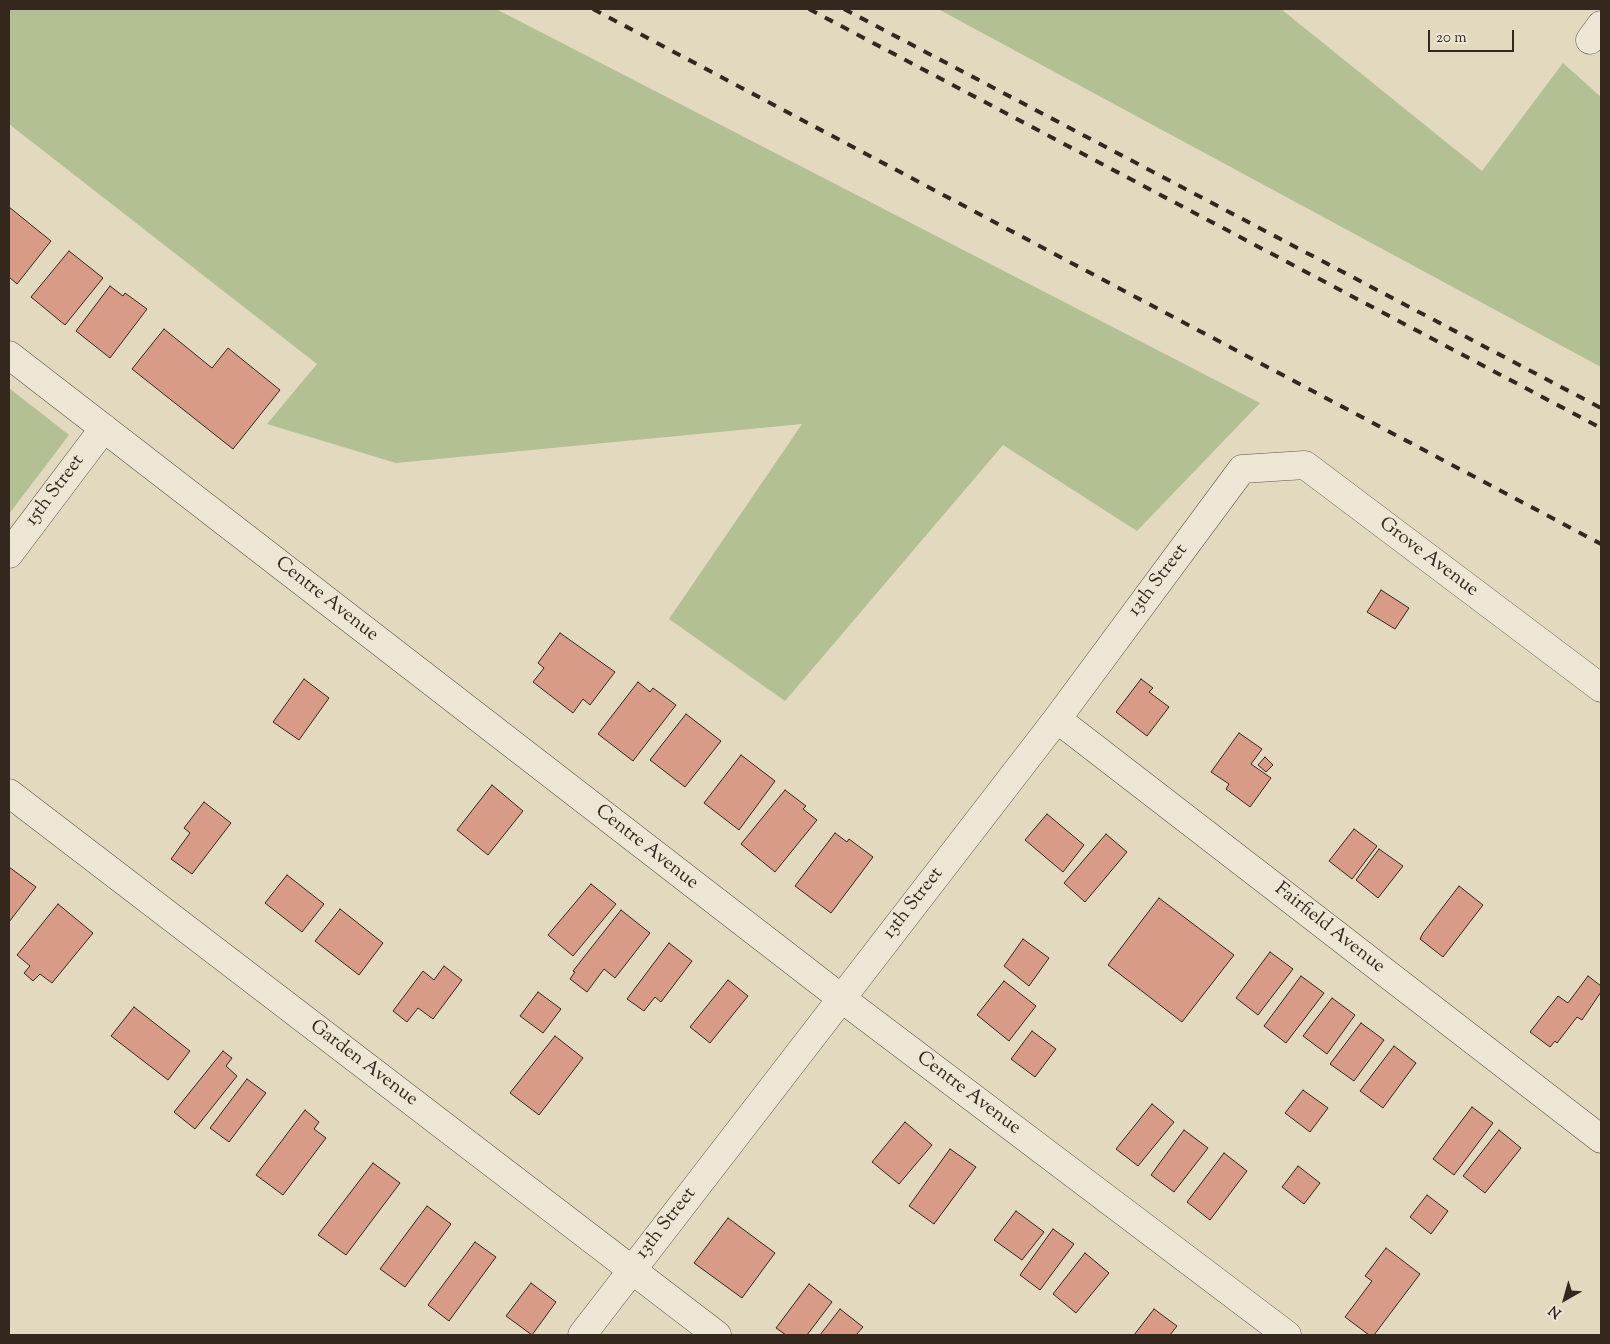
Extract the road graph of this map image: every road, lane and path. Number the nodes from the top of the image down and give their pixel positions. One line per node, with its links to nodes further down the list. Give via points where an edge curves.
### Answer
1 (9, 355): 2 (street, Centre Avenue)
2 (104, 428): 4 (street, 15th Street); 8 (street, Centre Avenue)
3 (1242, 469): 5 (street, Grove Avenue, via 1305,465); 6 (street, 13th Street)
4 (9, 554)
5 (1601, 688)
6 (1057, 719): 8 (street, 13th Street); 9 (street, Fairfield Avenue)
7 (9, 792): 10 (street, Garden Avenue)
8 (841, 998): 10 (street, 13th Street); 13 (street, Centre Avenue)
9 (1601, 1139)
10 (632, 1269): 11 (street, 13th Street); 12 (street, Garden Avenue)
11 (582, 1335)
12 (717, 1335)
13 (1287, 1335)

